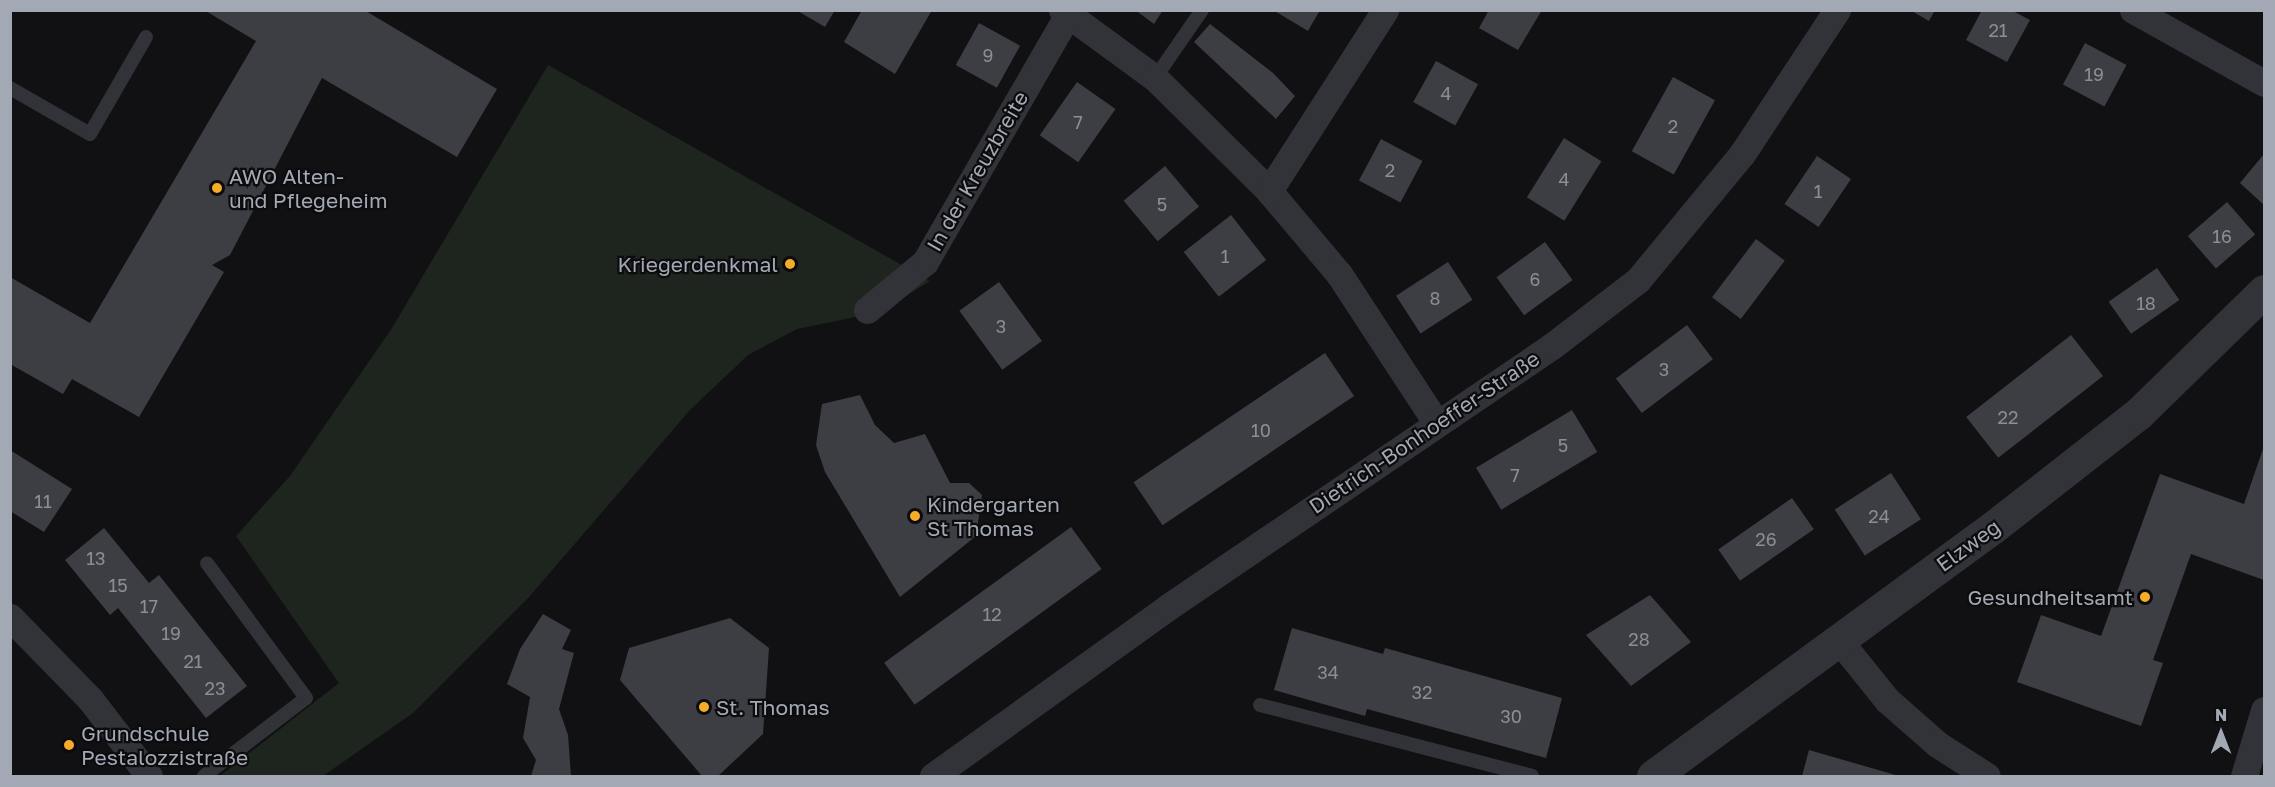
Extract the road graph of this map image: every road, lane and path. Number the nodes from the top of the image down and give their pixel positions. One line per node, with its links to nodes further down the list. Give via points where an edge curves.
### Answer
1 (1202, 10): 7 (lane)
2 (1385, 10): 10 (street)
3 (1837, 10): 13 (street, Dietrich-Bonhoeffer-Straße, via 1742,154 1638,280 1561,339)
4 (2133, 10): 8 (street)
5 (1065, 12): 7 (street, In der Kreuzbreite); 12 (street, In der Kreuzbreite, via 925,262)
6 (146, 37): 9 (lane, via 90,134)
7 (1155, 78): 10 (street, In der Kreuzbreite)
8 (2265, 83)
9 (10, 88)
10 (1269, 190): 13 (street, In der Kreuzbreite, via 1339,274)
11 (2265, 291): 16 (street, Elzweg, via 2138,414 1992,528)
12 (867, 310)
13 (1436, 422): 21 (street, Dietrich-Bonhoeffer-Straße, via 1168,607)
14 (207, 563): 20 (lane, via 306,698)
15 (10, 617): 19 (street, via 90,699)
16 (1838, 639): 23 (street, Elzweg); 24 (street, via 1887,700 1937,744)
17 (1260, 705): 22 (lane)
18 (2265, 710): 25 (street)
19 (149, 777)
20 (204, 777)
21 (933, 777)
22 (1532, 777)
23 (1653, 777)
24 (1987, 777)
25 (2244, 777)

